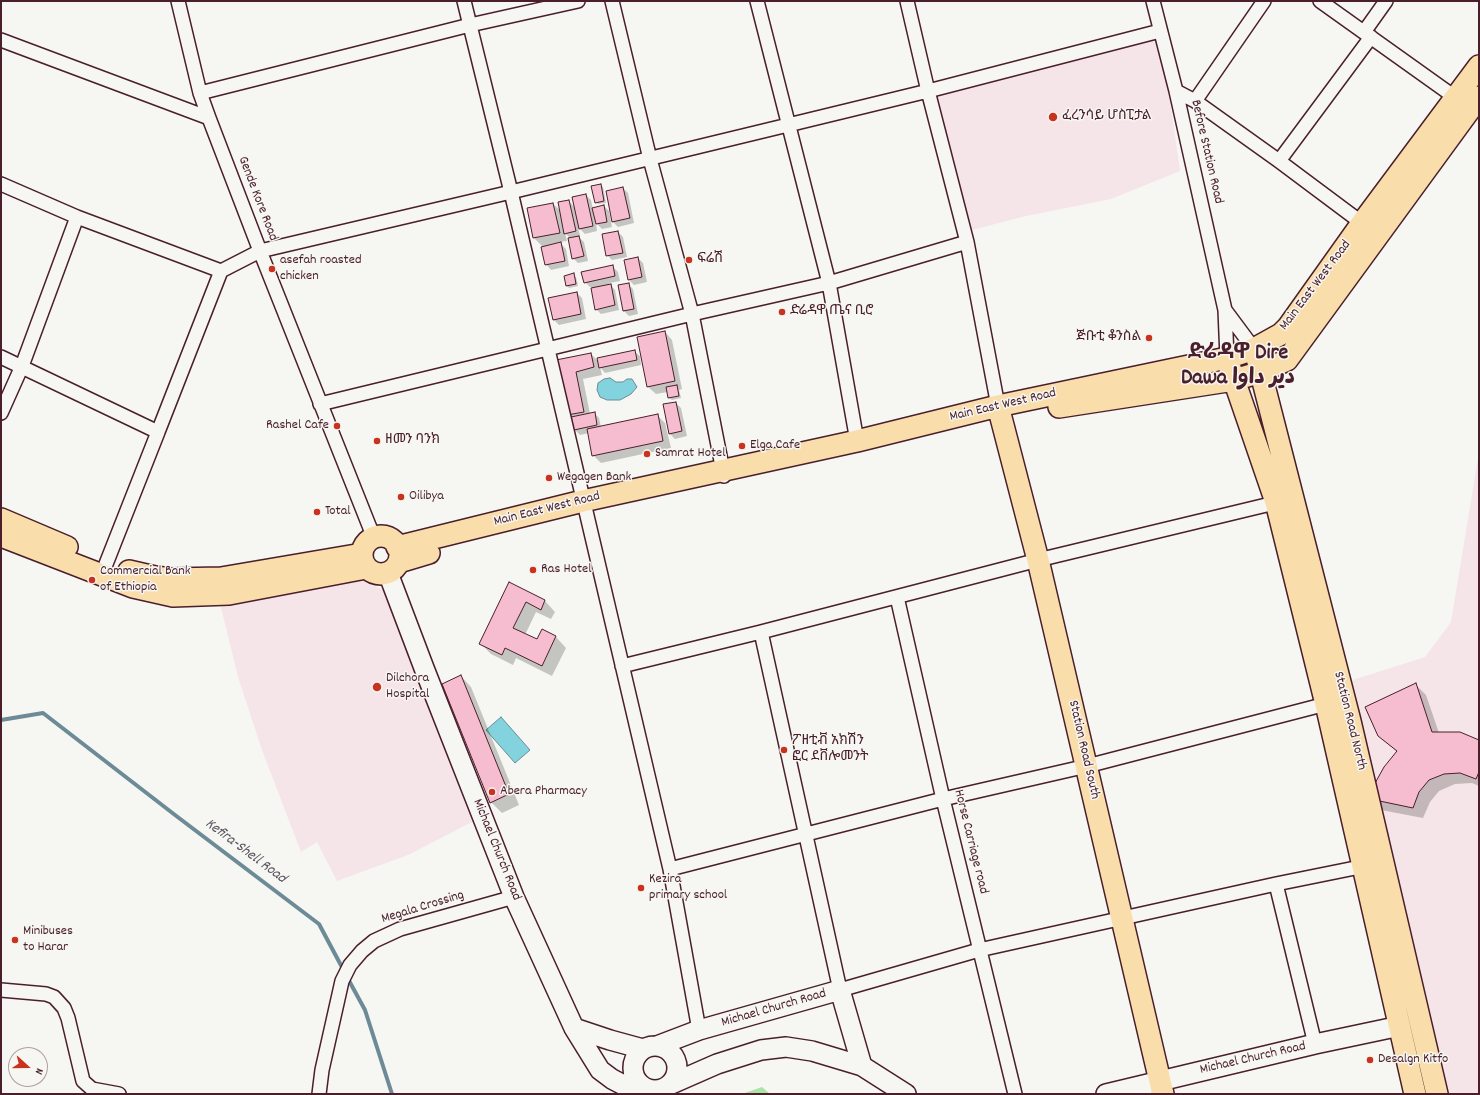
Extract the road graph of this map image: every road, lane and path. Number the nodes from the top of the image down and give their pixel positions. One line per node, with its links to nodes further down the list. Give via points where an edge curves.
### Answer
1 (178, 1): 18 (street, Gende Kore Road)
2 (464, 1): 11 (street)
3 (578, 1): 11 (street)
4 (612, 1): 24 (street)
5 (758, 1): 23 (street)
6 (907, 1): 17 (street)
7 (1153, 1): 12 (street, Before Station Road)
8 (1264, 1): 21 (street)
9 (1320, 1): 13 (street)
10 (1386, 1): 13 (street)
11 (470, 25): 18 (street); 27 (street)
12 (1160, 30): 16 (street, Before Station Road); 17 (street)
13 (1367, 35): 20 (street); 25 (street)
14 (1, 40): 22 (street)
15 (1479, 66): 20 (main road, Main East West Road)
16 (1176, 90): 21 (street); 34 (street, Before Station Road)
17 (928, 91): 23 (street); 30 (street)
18 (200, 93): 22 (street, Gende Kore Road)
19 (1479, 97): 41 (main road, Main East West Road, via 1287,360)
20 (1456, 98): 29 (main road, Main East West Road)
21 (1195, 101): 25 (street)
22 (209, 118): 31 (street, Gende Kore Road)
23 (788, 125): 24 (street); 33 (street)
24 (650, 159): 27 (street); 35 (street)
25 (1279, 161): 29 (street)
26 (1, 184): 28 (street)
27 (511, 192): 31 (street); 36 (street)
28 (77, 217): 32 (street); 40 (street)
29 (1362, 223): 37 (main road, Main East West Road, via 1288,327 1281,334)
30 (967, 242): 33 (street); 44 (street)
31 (260, 251): 32 (street); 43 (street, Gende Kore Road)
32 (221, 271): 46 (street)
33 (829, 283): 35 (street); 47 (street)
34 (1225, 310): 37 (street, Before Station Road); 39 (street, Before Station Road)
35 (692, 314): 36 (street); 48 (street)
36 (547, 349): 43 (street); 50 (street)
37 (1254, 349): 39 (main road, Main East West Road); 41 (main road, Station Road North)
38 (1, 357): 40 (street)
39 (1227, 358): 42 (main road, Station Road North); 44 (main road, Main East West Road)
40 (22, 366): 45 (street); 46 (street)
41 (1261, 372): 42 (main road, Main East West Road); 49 (main road, Station Road North)
42 (1234, 380): 44 (main road, Main East West Road); 49 (main road, Station Road North)
43 (320, 404): 53 (street, Gende Kore Road)
44 (999, 411): 47 (main road, Main East West Road); 48 (main road, Main East West Road); 56 (main road, Station Road South)
45 (1, 413)
46 (158, 432): 58 (street)
47 (857, 441): 48 (main road, Main East West Road)
48 (724, 475): 50 (main road, Main East West Road)
49 (1284, 500): 56 (street); 62 (main road, Station Road North); 66 (main road, Station Road North, via 1350,721)
50 (585, 505): 55 (main road, Main East West Road); 61 (street)
51 (1, 519): 54 (main road)
52 (1, 536): 54 (main road)
53 (374, 538): 55 (main road, via 390,539); 57 (main road, via 365,544)
54 (32, 540): 58 (main road)
55 (395, 560): 57 (main road, via 376,574); 69 (main road, Michael Church Road, via 424,668)
56 (1038, 560): 59 (street); 63 (main road, Station Road South)
57 (364, 561): 58 (main road, via 299,573 199,580)
58 (105, 570)
59 (897, 597): 60 (street); 64 (street, Horse Carriage road)
60 (761, 632): 61 (street); 65 (street)
61 (622, 666): 67 (street)
62 (1326, 704): 63 (street); 66 (main road, Station Road North)
63 (1087, 766): 64 (street); 70 (main road, Station Road South)
64 (943, 799): 65 (street); 71 (street, Horse Carriage road)
65 (805, 835): 67 (street); 73 (street)
66 (1372, 864): 68 (street); 74 (main road, Station Road North); 88 (main road, Station Road North)
67 (670, 869): 76 (street)
68 (1276, 884): 70 (street); 77 (street)
69 (514, 896): 75 (main road, Michael Church Road); 83 (street, Megala Crossing, via 400,929 374,940 362,951 342,980)
70 (1123, 919): 71 (street); 80 (main road, Station Road South)
71 (979, 950): 73 (street); 85 (street, Horse Carriage road)
72 (1, 990): 82 (street, via 54,997 64,1008 68,1018 83,1081 92,1090)
73 (840, 990): 76 (main road, Michael Church Road); 79 (main road, Michael Church Road)
74 (1400, 1026): 77 (main road, Michael Church Road); 87 (main road, Station Road North)
75 (574, 1028): 78 (main road, via 610,1040); 81 (main road, Michael Church Road, via 600,1070 612,1079 629,1088)
76 (699, 1030): 78 (main road, Michael Church Road)
77 (1315, 1044): 80 (main road, Michael Church Road)
78 (650, 1047): 81 (main road, via 669,1051 676,1062 675,1076); 81 (main road, via 636,1056 632,1069 641,1086)
79 (862, 1066): 81 (main road, Michael Church Road, via 812,1051 786,1047 761,1050 717,1064); 84 (main road, Michael Church Road)
80 (1161, 1087): 86 (main road, Michael Church Road)
81 (660, 1089)
82 (119, 1094)
83 (319, 1094)
84 (906, 1094)
85 (1015, 1094)
86 (1106, 1094)
87 (1415, 1094)
88 (1436, 1094)

